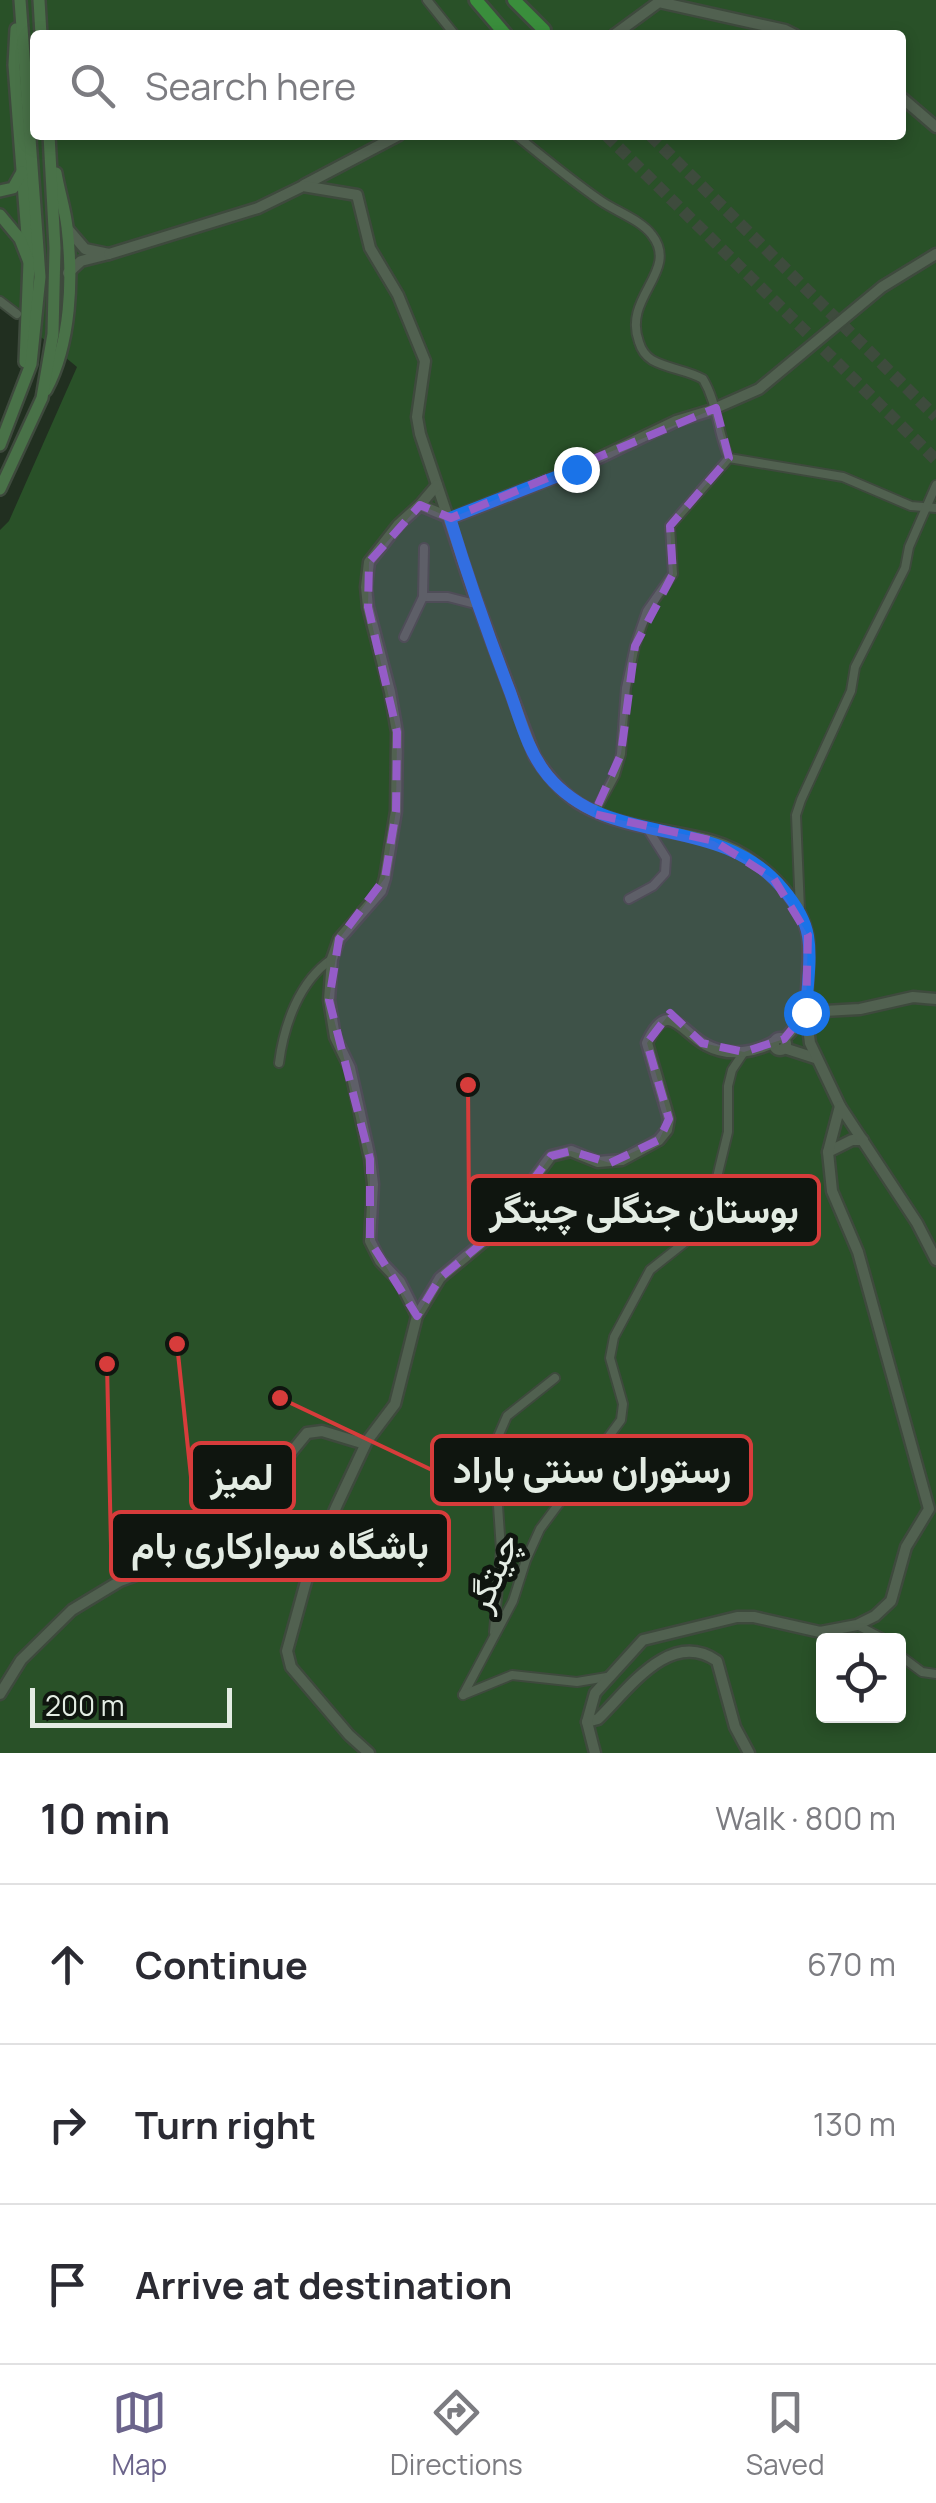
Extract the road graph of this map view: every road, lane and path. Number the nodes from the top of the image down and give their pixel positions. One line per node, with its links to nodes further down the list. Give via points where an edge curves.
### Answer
1 (19, 0): 17 (main road, via 14,65); 28 (main road, via 40,277)
2 (39, 0): 6 (main road)
3 (427, 0): 7 (street)
4 (476, 0): 8 (highway)
5 (514, 0): 9 (highway)
6 (41, 30)
7 (451, 30)
8 (502, 30)
9 (544, 30)
10 (621, 30): 11 (street, via 658,2)
11 (784, 30)
12 (906, 101): 13 (street)
13 (936, 127)
14 (390, 140): 18 (street)
15 (522, 140): 30 (street, via 652,234 660,252 658,271 634,320 641,349 651,360 703,378)
16 (51, 142): 21 (main road); 29 (main road, via 56,297)
17 (23, 168): 19 (main road, via 13,188); 24 (main road)
18 (304, 186): 22 (street, via 258,208); 33 (street, via 358,195 370,248 425,361 417,417)
19 (0, 191)
20 (0, 215): 24 (main road)
21 (67, 227): 22 (street, via 85,249); 25 (main road)
22 (108, 254): 25 (street, via 81,261)
23 (936, 254): 30 (street, via 882,286 777,377)
24 (29, 262): 28 (main road)
25 (68, 273): 29 (main road, via 65,329)
26 (0, 301): 27 (street)
27 (16, 314)
28 (24, 384): 31 (main road)
29 (42, 398): 35 (main road)
30 (716, 408): 32 (street); 38 (street)
31 (0, 445)
32 (729, 458): 37 (street, via 843,477 911,506); 43 (street, via 670,526 673,574 635,646 620,754)
33 (437, 485): 36 (street); 38 (street)
34 (936, 485): 37 (street)
35 (0, 490)
36 (420, 505): 38 (street); 47 (street, via 370,562 368,608 396,732 396,811 381,891 347,927)
37 (932, 508): 46 (street, via 854,667 851,690 801,800)
38 (450, 518): 41 (street)
39 (424, 548): 40 (street)
40 (424, 596): 41 (street); 42 (street)
41 (479, 605): 43 (street, via 535,757 563,792)
42 (404, 636)
43 (596, 812): 44 (street)
44 (647, 828): 45 (street, via 666,858 666,873); 46 (street, via 733,849 774,878)
45 (629, 899)
46 (800, 913): 49 (street, via 808,934)
47 (332, 959): 53 (street, via 302,992); 58 (street, via 331,1017 350,1068 374,1184 370,1241)
48 (936, 999): 49 (street)
49 (806, 1012): 50 (street); 52 (street)
50 (781, 1043): 51 (street); 52 (street)
51 (744, 1052): 58 (street, via 702,1044 681,1022 661,1022 647,1043 669,1118 659,1140 610,1163 571,1151 551,1156 492,1234 440,1278); 63 (street, چیتگر, via 728,1086 728,1132 712,1198 684,1243 650,1270 614,1336 610,1358 622,1420 540,1529)
52 (816, 1058): 54 (street)
53 (279, 1063)
54 (840, 1106): 55 (street); 56 (street)
55 (863, 1140): 56 (street); 57 (street)
56 (828, 1152): 61 (street, via 832,1191 858,1252 929,1509 906,1547 891,1601)
57 (936, 1260)
58 (417, 1316): 60 (street, via 395,1404)
59 (555, 1378): 63 (street, via 507,1416 494,1446 500,1550)
60 (366, 1444): 67 (street, via 322,1430 307,1433 225,1533 205,1550 120,1582 72,1610 21,1660); 69 (street, via 310,1567 287,1652 291,1667)
61 (857, 1625): 62 (street); 66 (street, via 820,1632 754,1617 715,1620 643,1640)
62 (872, 1633)
63 (494, 1636): 66 (street, چیتگر, via 463,1695 512,1675)
64 (906, 1660): 65 (street)
65 (936, 1674)
66 (607, 1678): 68 (street)
67 (0, 1694)
68 (587, 1722): 70 (street); 71 (street, via 660,1659 696,1650 716,1660)
69 (369, 1753)
70 (595, 1753)
71 (749, 1753)

